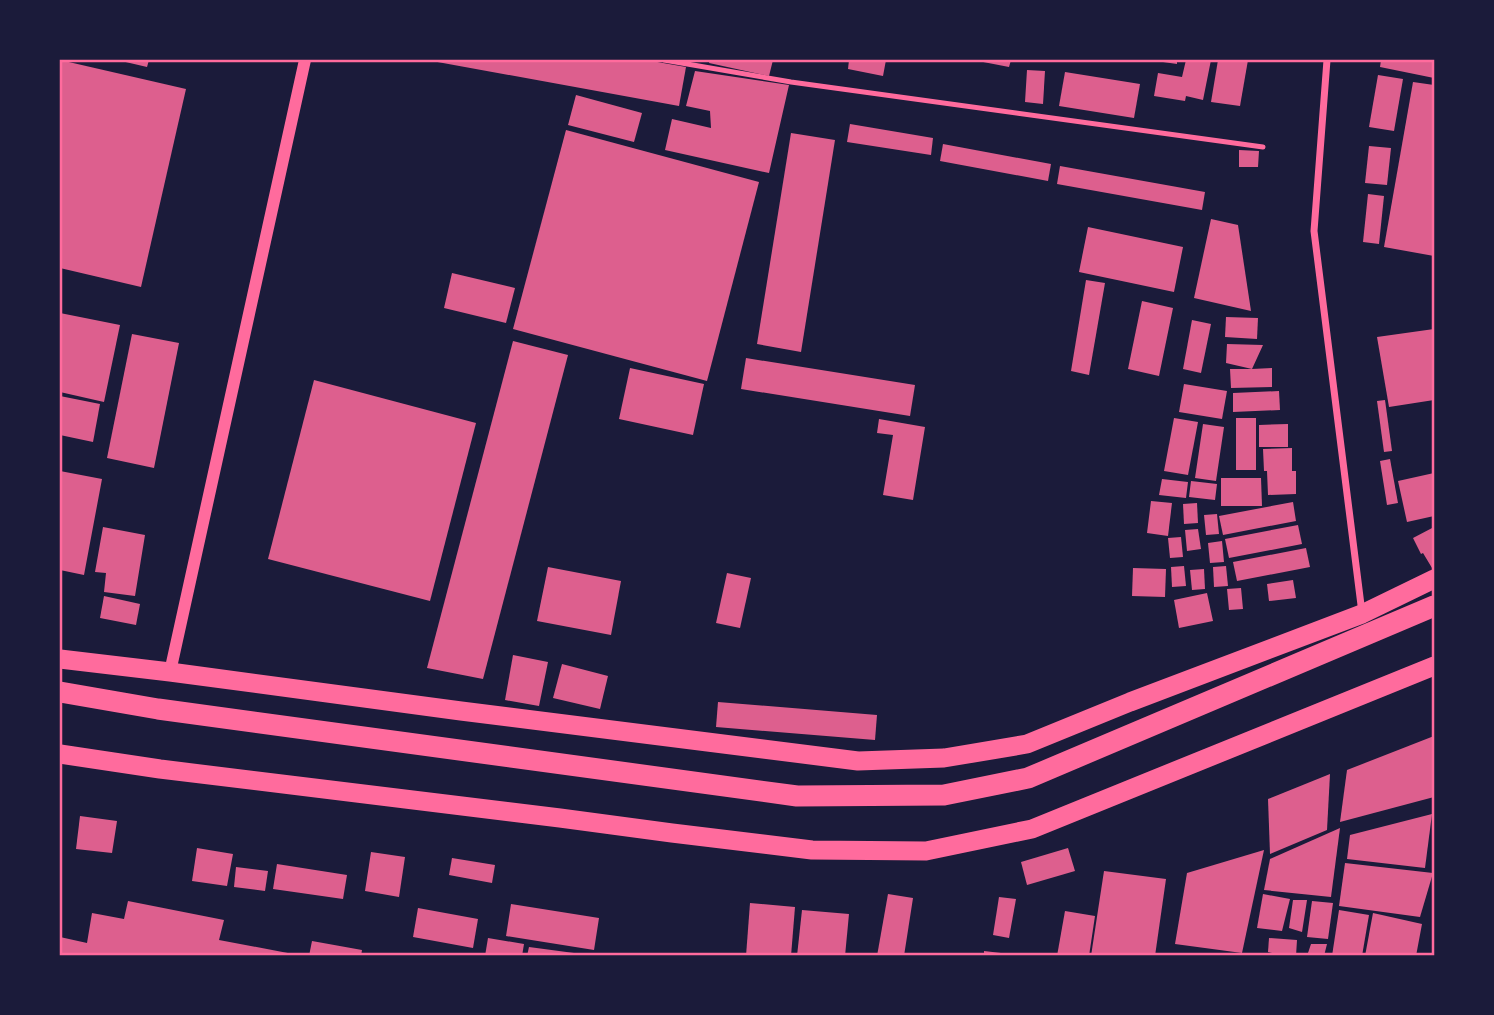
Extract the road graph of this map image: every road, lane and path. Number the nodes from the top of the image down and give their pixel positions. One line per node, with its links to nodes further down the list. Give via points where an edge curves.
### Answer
1 (305, 60): 10 (street)
2 (663, 60): 4 (lane)
3 (1327, 60): 7 (street, via 1314,230)
4 (1263, 147)
5 (1434, 579): 7 (highway)
6 (1434, 606): 11 (highway, via 1028,778 944,795 797,796)
7 (1362, 614): 10 (highway, via 1027,744 944,758 858,761)
8 (60, 659): 10 (highway)
9 (1434, 666): 12 (highway, via 1032,829 926,851 812,850)
10 (170, 672)
11 (60, 692)
12 (60, 754)

